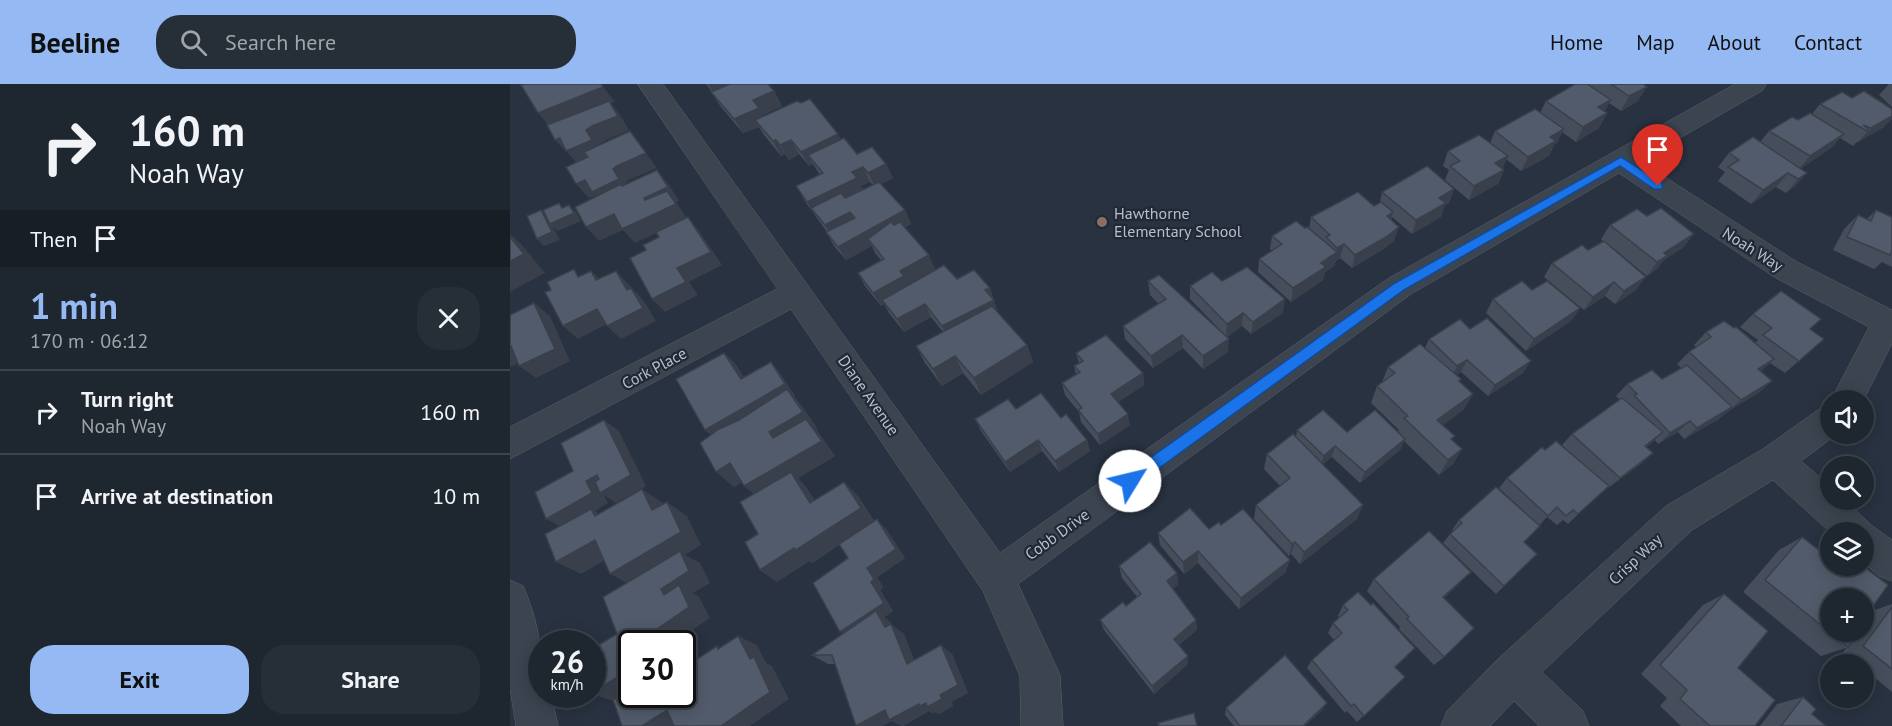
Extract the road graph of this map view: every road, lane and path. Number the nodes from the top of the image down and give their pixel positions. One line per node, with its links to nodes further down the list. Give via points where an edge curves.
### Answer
1 (650, 84): 4 (street, Diane Avenue)
2 (1754, 84): 3 (street, Cobb Drive)
3 (1621, 161): 5 (street, Noah Way, via 1750,249 1828,295); 13 (street, Cobb Drive, via 1400,286)
4 (797, 292): 8 (street, Cork Place); 13 (street, Diane Avenue)
5 (1890, 323): 6 (street)
6 (1853, 390)
7 (1820, 427): 9 (street, Crisp Way)
8 (510, 444)
9 (1775, 459): 10 (street); 15 (street, Crisp Way, via 1679,518)
10 (1845, 522)
11 (1874, 548): 12 (street)
12 (1892, 563)
13 (996, 578): 17 (street, Diane Avenue, via 1040,675)
14 (510, 599): 16 (street, via 518,622)
15 (1513, 672): 18 (street, Crisp Way); 19 (street)
16 (537, 726)
17 (1042, 726)
18 (1462, 726)
19 (1568, 726)

